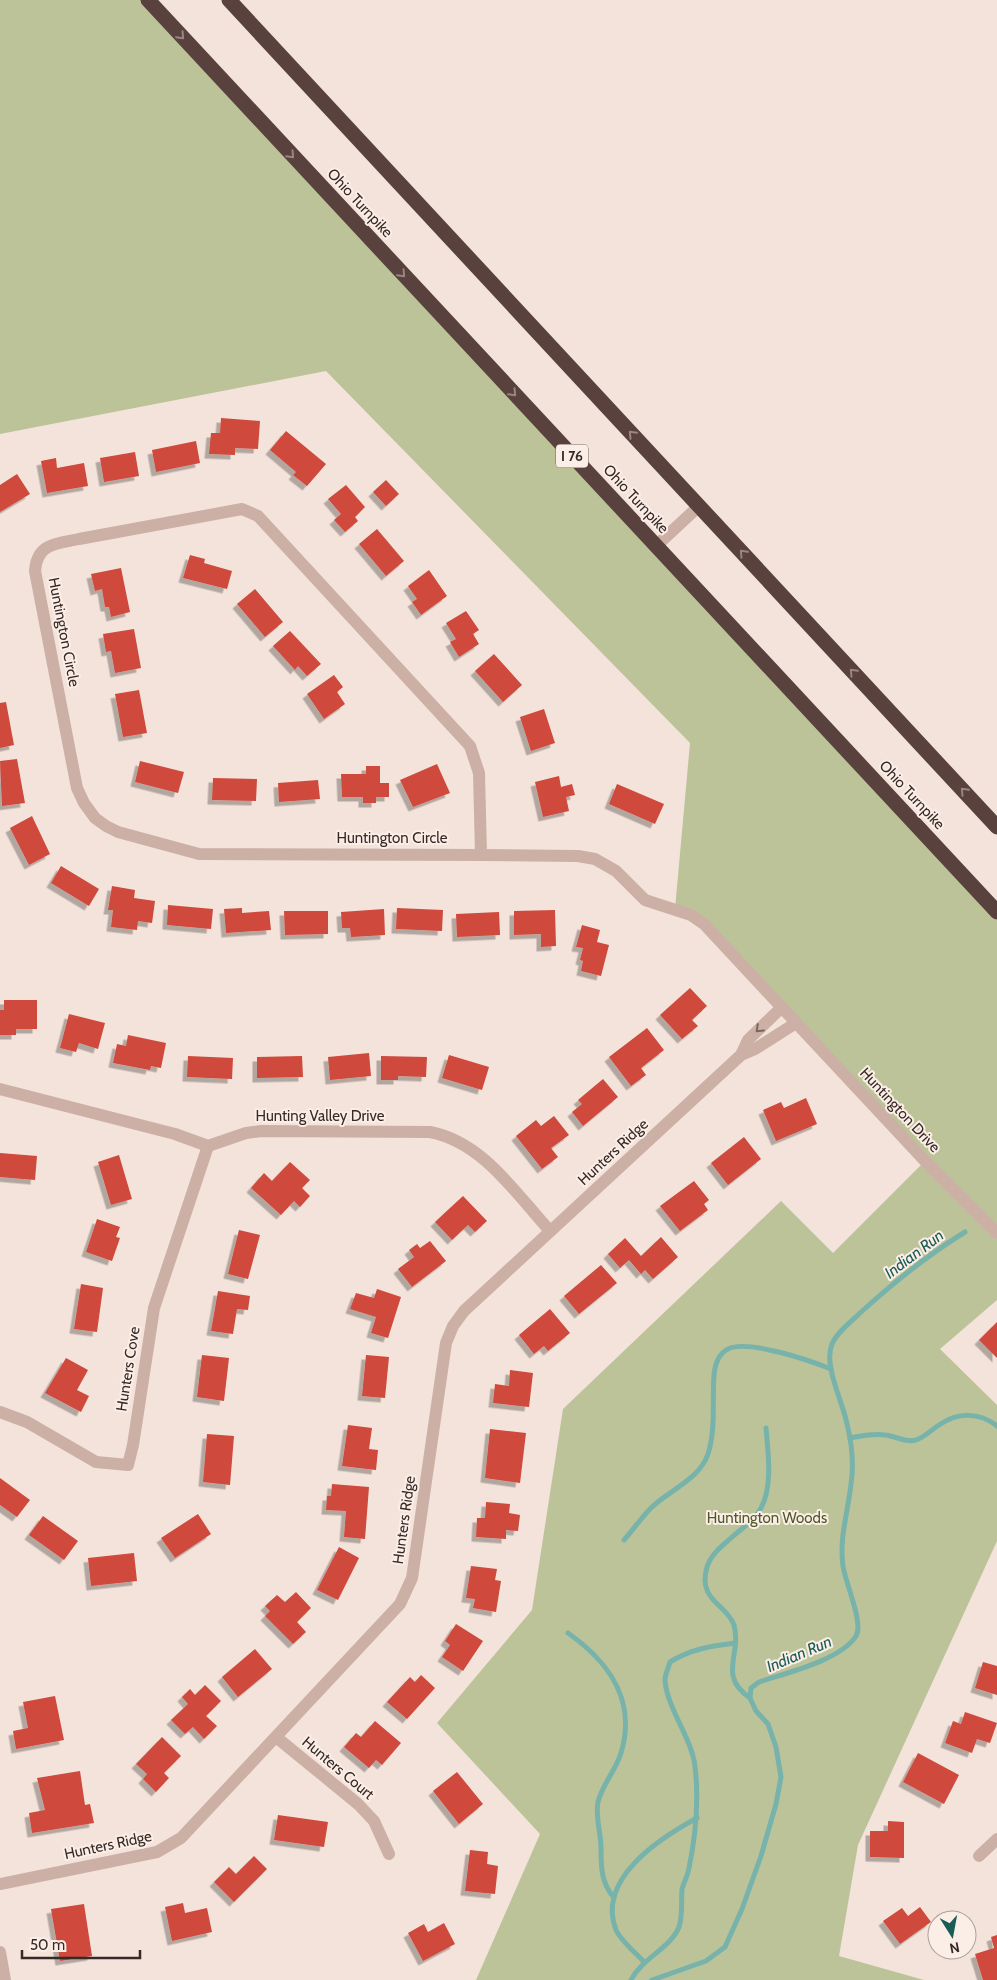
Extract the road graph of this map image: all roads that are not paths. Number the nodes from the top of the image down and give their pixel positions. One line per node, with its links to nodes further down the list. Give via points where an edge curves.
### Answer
1 (148, 0): 4 (highway, Ohio Turnpike / I 76, one-way to 4)
2 (229, 0): 3 (highway, one-way to 2)
3 (699, 506): 4 (street); 5 (highway, one-way to 3)
4 (656, 546): 7 (highway, Ohio Turnpike / I 76)
5 (997, 827)
6 (480, 855): 6 (street, Huntington Circle, via 199,854 106,826 95,818 77,788 36,572 36,561 41,552 55,544 78,539 242,509 252,511 470,746 479,773); 8 (street, Huntington Circle, via 578,856 605,863 645,900 691,915 704,924)
7 (997, 912)
8 (782, 1007): 9 (street, Huntington Drive); 10 (street, Hunters Ridge, one-way to 10, via 748,1040)
9 (796, 1023): 10 (street, Hunters Ridge); 14 (street, Huntington Drive)
10 (740, 1055): 13 (street, Hunters Ridge)
11 (0, 1089): 12 (street, via 175,1134)
12 (208, 1146): 13 (street, Hunting Valley Drive, via 261,1131 442,1134 476,1152); 15 (street, Hunters Cove, via 154,1308 128,1465 96,1462 26,1422)
13 (550, 1232): 16 (street, Hunters Ridge, via 464,1311 449,1334 408,1590 400,1604)
14 (997, 1233)
15 (0, 1412)
16 (276, 1737): 18 (street, Hunters Court, via 358,1804 374,1821); 20 (street, Hunters Ridge, via 181,1838 167,1848)
17 (997, 1839): 19 (street)
18 (389, 1854)
19 (979, 1856)
20 (0, 1884)
21 (0, 1952): 22 (street)
22 (5, 1980)

